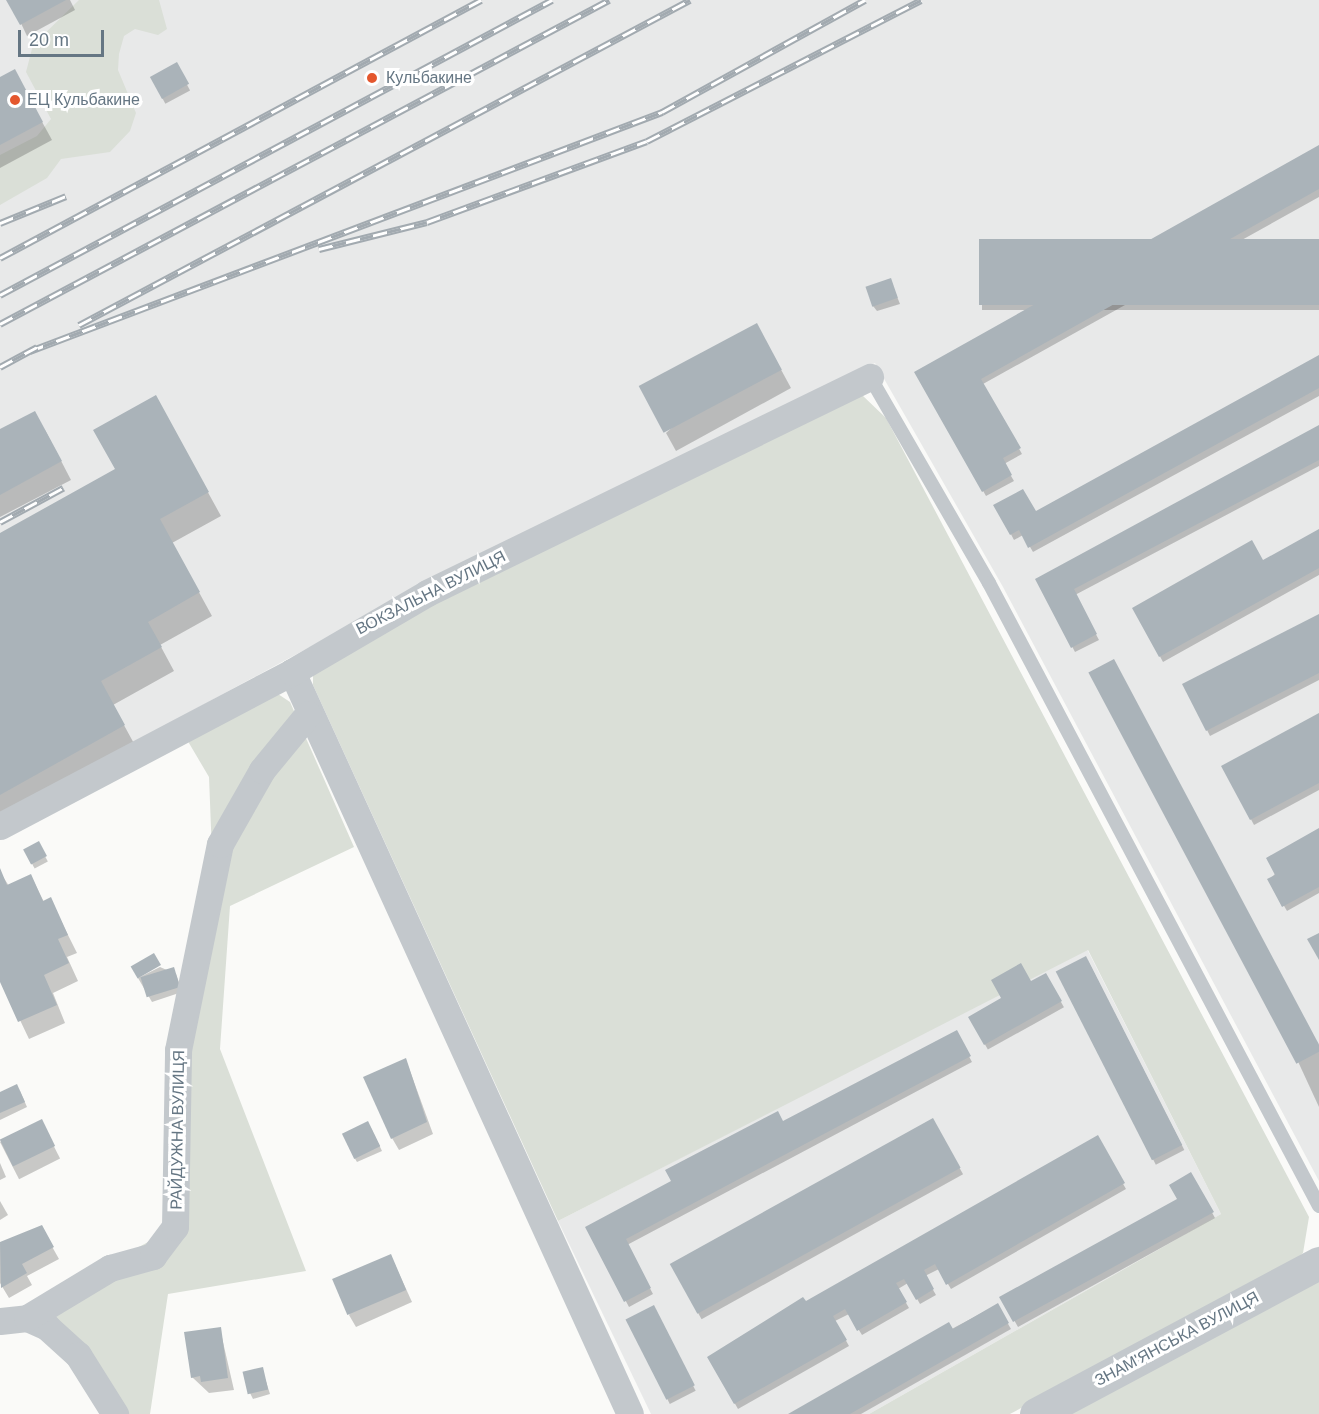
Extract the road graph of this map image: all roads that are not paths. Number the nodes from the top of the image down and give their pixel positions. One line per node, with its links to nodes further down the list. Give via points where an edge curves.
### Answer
1 (870, 377): 2 (street, ВОКЗАЛЬНА ВУЛИЦЯ, via 427,593); 5 (lane, via 989,583)
2 (292, 672): 3 (street); 4 (street, ВОКЗАЛЬНА ВУЛИЦЯ)
3 (308, 714): 7 (street, РАЙДУЖНА ВУЛИЦЯ, via 262,770 220,844 178,1050 175,1227 153,1256 110,1268); 10 (street)
4 (0, 826)
5 (1319, 1206)
6 (1319, 1263): 11 (street, ЗНАМ'ЯНСЬКА ВУЛИЦЯ)
7 (27, 1318): 8 (street, РАЙДУЖНА ВУЛИЦЯ); 9 (street, via 47,1327 78,1355)
8 (0, 1321)
9 (116, 1414)
10 (630, 1414)
11 (1036, 1414)

